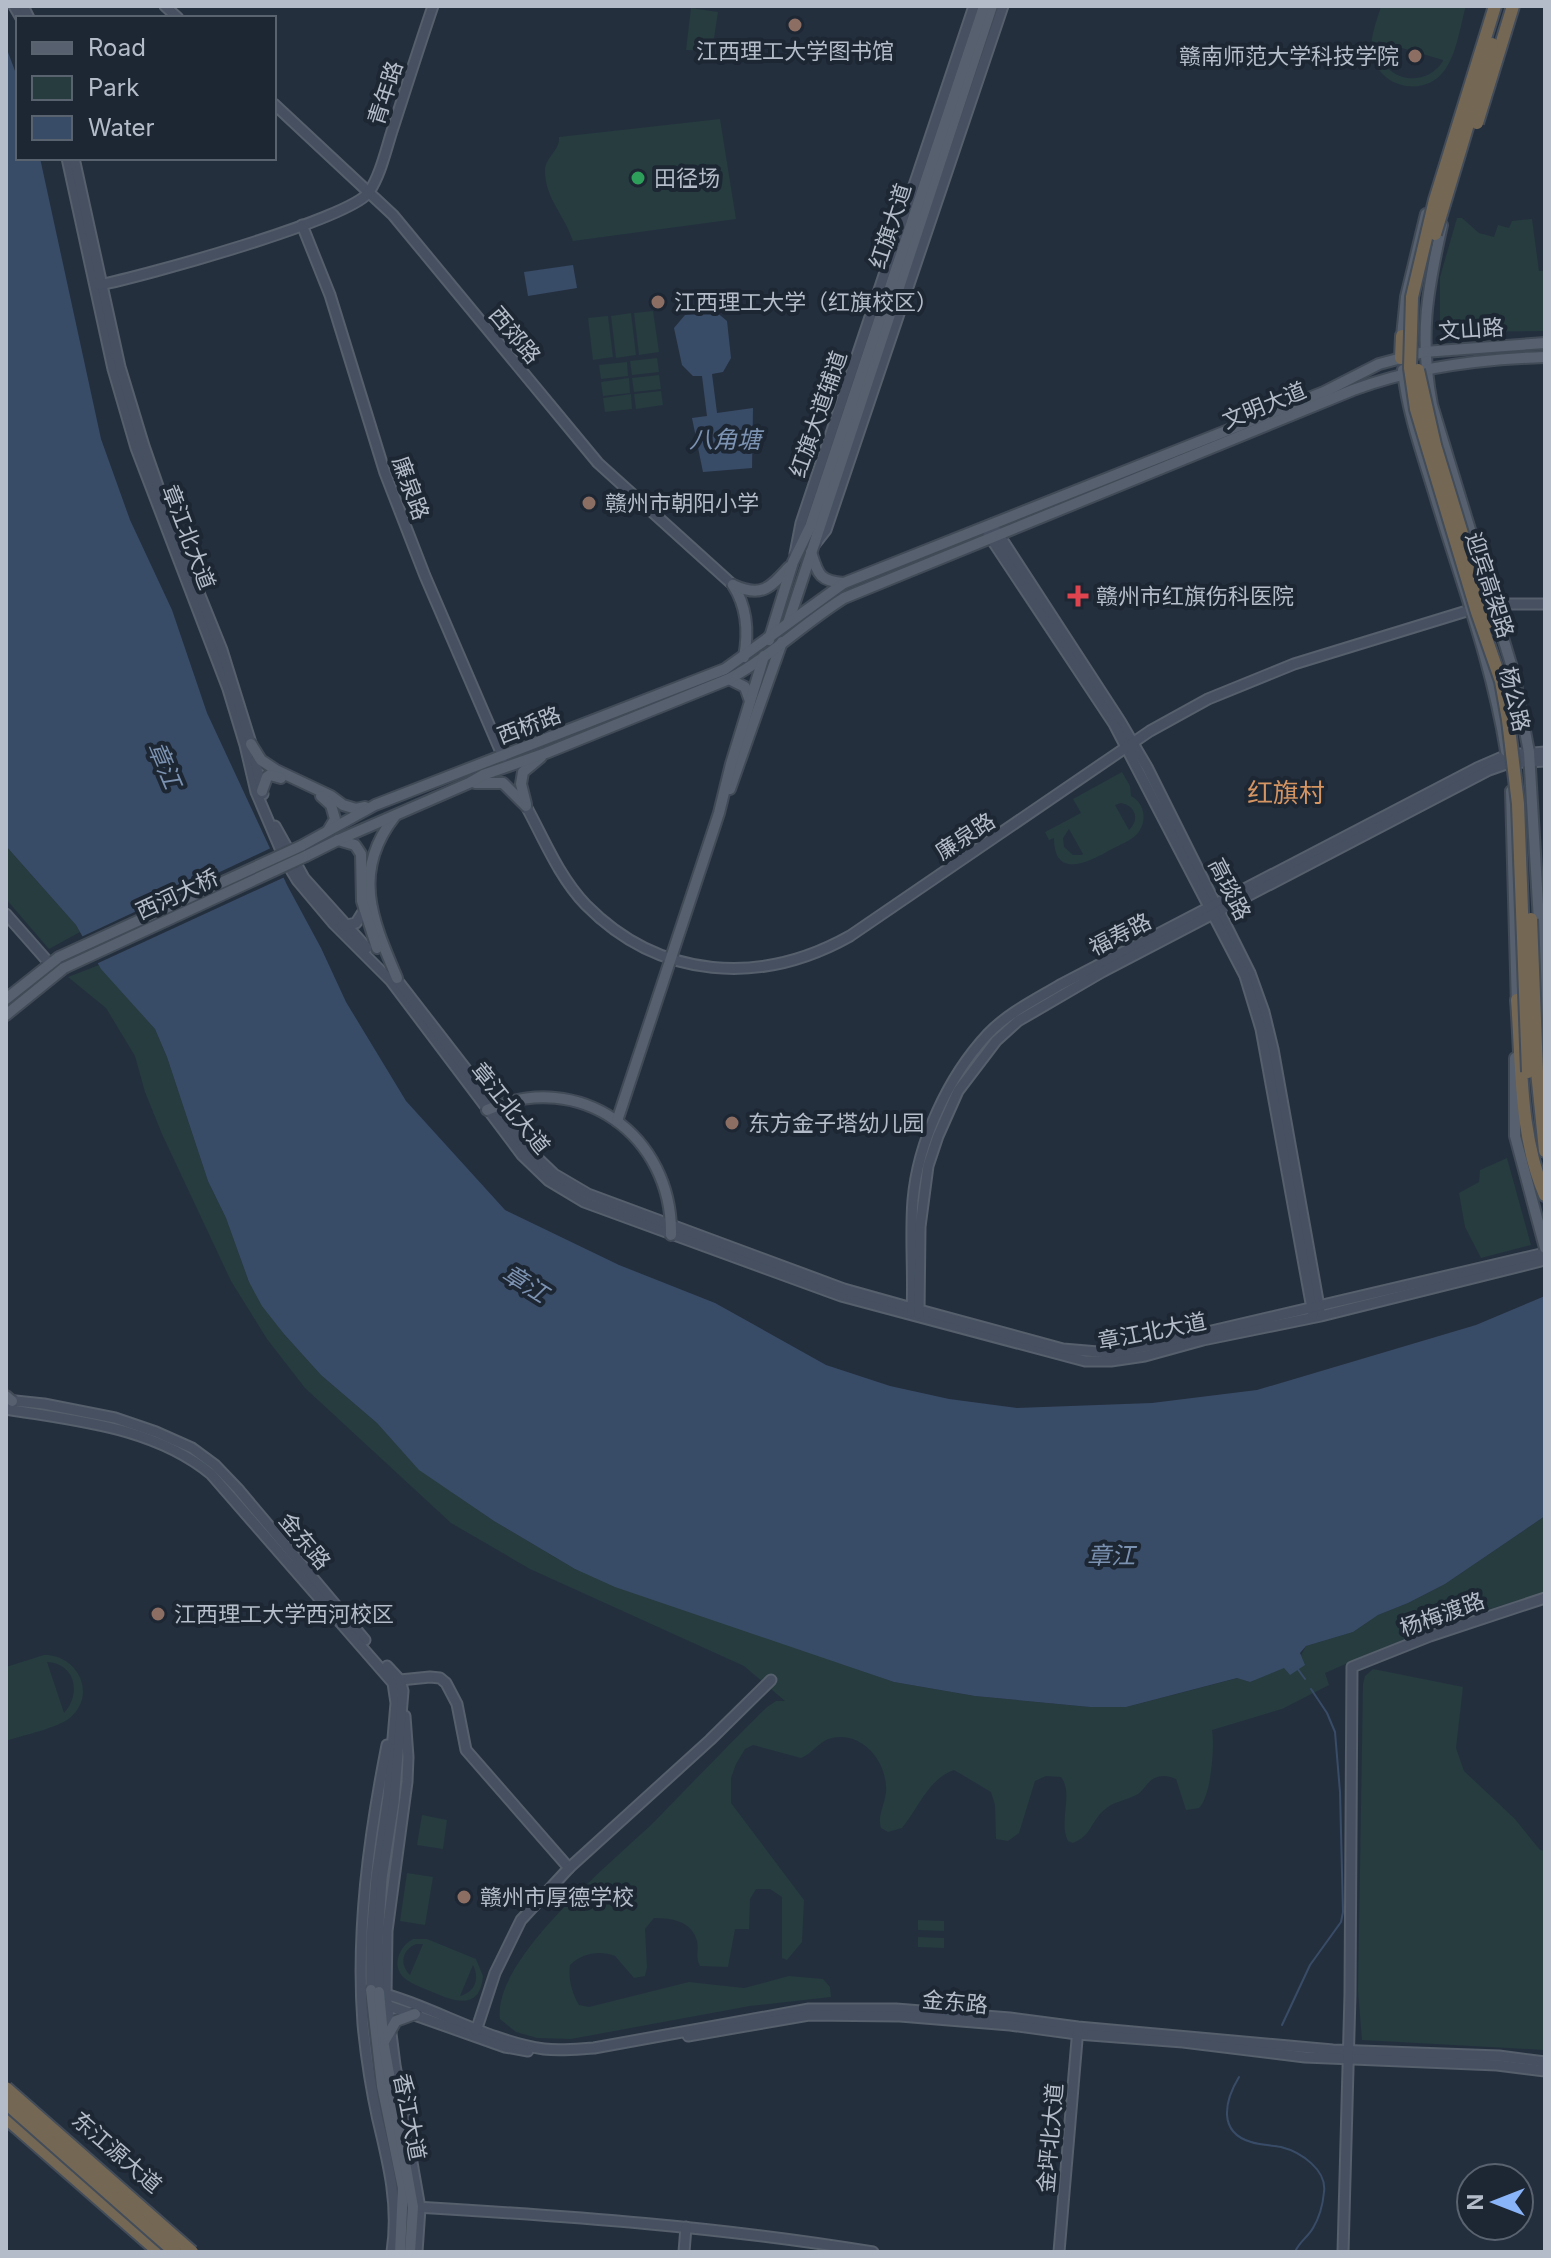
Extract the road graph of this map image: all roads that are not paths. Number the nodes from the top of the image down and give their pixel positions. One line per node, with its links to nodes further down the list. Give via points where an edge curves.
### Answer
1 (433, 6): 11 (main road, 青年路)
2 (974, 6): 23 (main road, 红旗大道辅道, via 801,523)
3 (984, 6): 23 (main road, 红旗大道, via 810,527)
4 (992, 6): 22 (main road, 红旗大道)
5 (1003, 6): 22 (main road, 红旗大道辅道, via 826,530)
6 (1493, 6): 14 (main road, via 1416,249); 66 (highway, 迎宾高架路, bridge, via 1412,297 1410,368 1419,422 1501,681 1518,804)
7 (1508, 6): 16 (main road, via 1447,205 1427,298); 66 (highway, 迎宾高架路, bridge, via 1429,254 1416,335 1419,381 1435,445 1516,720)
8 (276, 106): 11 (main road, 西郊路)
9 (68, 160): 13 (main road, 章江北大道)
10 (74, 160): 13 (main road, 章江北大道)
11 (370, 191): 12 (main road, via 360,202); 25 (main road, 西郊路, via 598,463)
12 (302, 225): 13 (main road); 40 (main road, 廉泉路, via 330,295 385,473)
13 (99, 285): 36 (main road, 章江北大道, via 144,446 222,650); 56 (main road, 章江北大道, via 113,369 136,448 228,689 259,803 297,880)
14 (1402, 336): 18 (highway)
15 (1545, 343): 16 (main road, 文山路)
16 (1424, 352): 18 (main road, 文山路); 19 (main road)
17 (1545, 357): 19 (main road, 文山路)
18 (1401, 358): 20 (main road, 杨公路); 21 (main road, 文明大道)
19 (1426, 369): 20 (main road, 文明大道); 26 (main road, 杨公路, via 1432,405)
20 (1403, 374): 21 (main road, 文明大道); 28 (main road, 杨公路)
21 (991, 531): 24 (main road, 文明大道); 31 (main road, 文明大道, via 844,598); 37 (main road, 高琰路)
22 (811, 550): 24 (main road, via 820,575); 29 (main road, 红旗大道)
23 (793, 562): 25 (main road, via 771,587 750,592); 30 (main road, 红旗大道)
24 (844, 583): 29 (main road, 文明大道)
25 (733, 585): 33 (main road, via 745,613)
26 (1493, 604): 27 (main road); 41 (main road, 杨公路)
27 (1545, 604)
28 (1470, 610): 37 (main road, 廉泉路, via 1284,668 1177,715); 42 (main road, 杨公路, via 1494,686)
29 (788, 625): 30 (main road, 文明大道); 31 (main road, 红旗大道)
30 (769, 638): 32 (main road, 红旗大道); 33 (main road, 西桥路)
31 (781, 642): 32 (main road, 文明大道); 48 (main road, 红旗大道)
32 (764, 656): 34 (main road, 西桥路); 35 (main road, 红旗大道)
33 (744, 657): 40 (main road, 西桥路)
34 (729, 679): 35 (main road, via 745,687); 39 (main road, 西桥路)
35 (751, 703): 48 (main road, 红旗大道)
36 (251, 744): 45 (main road, 章江北大道); 46 (main road, via 276,770 343,805)
37 (1130, 745): 54 (main road, 高琰路); 58 (main road, 廉泉路, via 822,950 744,970)
38 (1545, 752): 41 (main road, 福寿路)
39 (546, 753): 44 (main road, 西桥路); 47 (main road, via 523,772)
40 (503, 757): 46 (main road, 西桥路)
41 (1530, 757): 42 (main road, 福寿路); 43 (main road, 福寿路); 57 (main road, 杨公路)
42 (1508, 759): 54 (main road, 福寿路, via 1477,768); 63 (main road, 杨公路)
43 (1545, 761)
44 (469, 783): 47 (main road, via 503,783); 49 (main road, 西桥路)
45 (262, 791): 50 (main road, via 270,775 326,798 335,819); 56 (main road, 章江北大道, via 291,857)
46 (375, 805): 50 (main road, 西桥路)
47 (526, 806): 58 (main road, 廉泉路, via 552,858 585,904 622,935)
48 (719, 813): 58 (main road)
49 (396, 815): 51 (main road, 西桥路); 53 (main road, via 373,852)
50 (325, 833): 52 (main road, 西桥路)
51 (338, 840): 52 (main road, 西桥路); 53 (main road, via 355,845 361,854)
52 (303, 851): 59 (main road, 西河大桥, bridge)
53 (365, 904): 56 (main road, via 355,918); 60 (main road); 61 (main road)
54 (1216, 909): 77 (main road, 福寿路, via 1016,1011 989,1033 961,1069 919,1166 913,1199); 78 (main road, 高琰路, via 1250,973 1268,1028)
55 (6, 914): 59 (main road)
56 (340, 923): 60 (main road, 章江北大道); 61 (main road, 章江北大道)
57 (1542, 939): 65 (main road, 杨公路)
58 (670, 958): 69 (main road)
59 (58, 963): 62 (main road); 64 (main road)
60 (384, 966): 61 (main road)
61 (394, 980): 68 (main road, 章江北大道)
62 (6, 999)
63 (1517, 1000): 67 (highway); 67 (main road, 杨公路, via 1515,1086)
64 (6, 1015)
65 (1545, 1023)
66 (1537, 1069): 67 (highway, 迎宾高架路)
67 (1529, 1107): 70 (highway, 迎宾高架路); 71 (highway, 迎宾高架路); 72 (highway, via 1531,1152); 74 (main road, via 1523,1143); 75 (main road, via 1515,1136)
68 (492, 1108): 69 (main road, via 528,1098 561,1098); 73 (main road, 章江北大道, via 522,1155 549,1181 584,1202)
69 (617, 1121): 73 (main road, via 655,1164 667,1193)
70 (1545, 1151)
71 (1545, 1189)
72 (1545, 1195)
73 (671, 1230): 77 (main road, 章江北大道)
74 (1545, 1231)
75 (1545, 1251): 78 (main road, 章江北大道, via 1383,1289)
76 (1545, 1260): 78 (main road, 章江北大道)
77 (916, 1312): 78 (main road, 章江北大道, via 1063,1349 1110,1353)
78 (1316, 1312)
79 (7, 1402): 81 (main road, 金东路, via 115,1418 192,1448 238,1489); 83 (main road, 金东路, via 133,1433 190,1457 211,1474 385,1672)
80 (1545, 1598): 93 (main road, 杨梅渡路, via 1352,1667)
81 (400, 1680): 83 (main road, 金东路); 84 (main road, via 430,1677 446,1683 457,1704 466,1750)
82 (771, 1680): 84 (main road)
83 (399, 1703): 85 (main road, 金东路); 86 (main road, via 408,1757); 87 (main road, 金东路, via 374,1893 371,1939); 107 (main road, via 368,1867 361,1966 370,2077 394,2185)
84 (569, 1868): 91 (main road, via 521,1920 495,1973)
85 (379, 1964): 86 (main road); 87 (main road, 金东路)
86 (386, 1979): 87 (main road); 88 (main road)
87 (379, 1997): 88 (main road, 金东路); 89 (main road); 92 (main road); 108 (main road, 香江大道, via 382,2086 403,2188)
88 (413, 2009): 89 (main road); 91 (main road, 金东路)
89 (389, 2029): 92 (main road); 100 (main road)
90 (1078, 2030): 91 (main road, 金东路, via 900,2016 809,2015 564,2056 505,2047); 93 (main road, 金东路, via 1305,2057); 113 (main road, 金坪北大道)
91 (476, 2031)
92 (384, 2046): 100 (main road)
93 (1349, 2055): 94 (main road, 金东路, via 1499,2056); 95 (main road, 金东路); 114 (main road)
94 (1545, 2062)
95 (1545, 2071)
96 (6, 2081): 101 (highway, 东江源大道)
97 (6, 2088): 105 (highway, bridge)
98 (6, 2103): 104 (highway, bridge)
99 (6, 2118): 103 (highway)
100 (417, 2207): 102 (main road); 109 (main road); 110 (main road)
101 (164, 2220): 103 (main road); 106 (highway, 东江源大道)
102 (686, 2227): 111 (main road); 112 (main road)
103 (154, 2250)
104 (175, 2252)
105 (192, 2252)
106 (201, 2252)
107 (392, 2252)
108 (400, 2252)
109 (410, 2252)
110 (417, 2252)
111 (684, 2252)
112 (873, 2252)
113 (1059, 2252)
114 (1343, 2252)

